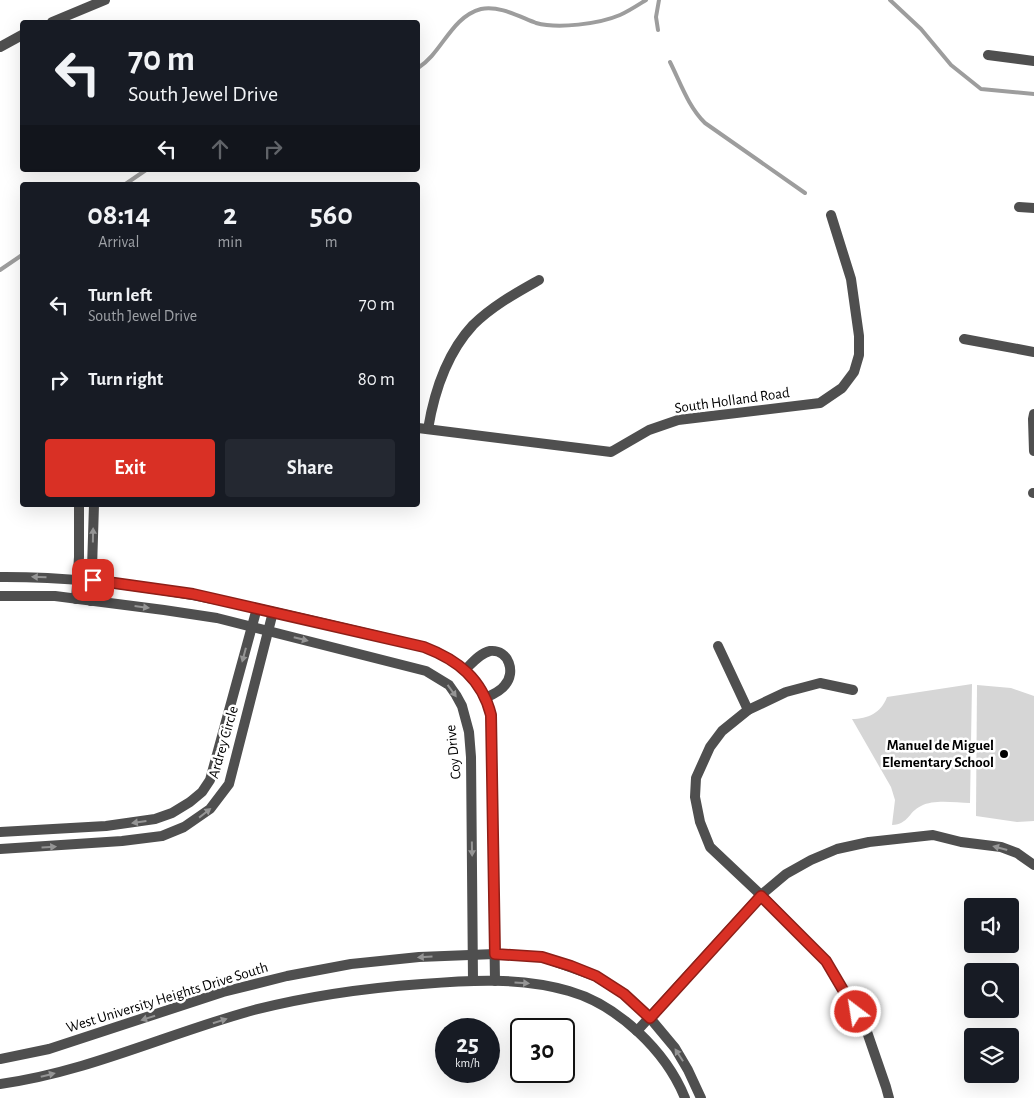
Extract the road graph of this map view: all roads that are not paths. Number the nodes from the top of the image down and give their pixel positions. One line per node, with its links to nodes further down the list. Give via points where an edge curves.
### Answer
1 (106, 0): 2 (street)
2 (57, 20)
3 (20, 36): 4 (street)
4 (0, 47)
5 (988, 55): 6 (street)
6 (1034, 61)
7 (1019, 207): 8 (street)
8 (1034, 208)
9 (830, 215): 14 (street, South Holland Road, via 851,279 859,355 854,372 842,388 820,403 678,420 649,430 610,452)
10 (539, 280): 14 (street, via 504,300 473,325 455,351 438,386)
11 (964, 339): 12 (street)
12 (1034, 352)
13 (1034, 414): 15 (street)
14 (423, 429)
15 (1034, 451)
16 (79, 507): 19 (street)
17 (94, 507): 20 (street, one-way to 17)
18 (0, 576): 19 (street, one-way to 18)
19 (78, 578): 20 (street); 22 (street)
20 (93, 580): 23 (street); 24 (street, via 193,594)
21 (0, 596): 22 (street, Coy Drive)
22 (76, 599): 23 (street, Coy Drive)
23 (91, 601): 26 (street, Coy Drive, one-way to 26, via 217,618)
24 (257, 608): 25 (street); 26 (street, Ardrey Circle)
25 (273, 612): 27 (street, Ardrey Circle); 29 (street, via 424,647)
26 (251, 627): 27 (street, Coy Drive); 33 (street, Ardrey Circle, one-way to 33, via 210,780 202,792 172,813 155,819 106,826)
27 (268, 631): 34 (street, Ardrey Circle, one-way to 27, via 122,842 162,836 184,827 210,809 229,784); 38 (street, Coy Drive, one-way to 38, via 426,671 449,685 456,695 466,719 471,757)
28 (718, 646): 32 (street)
29 (465, 670): 31 (street, via 476,681); 31 (street, via 490,651 507,659 510,677 505,686)
30 (853, 690): 32 (street, via 820,683 786,692)
31 (485, 698): 37 (street, via 492,732)
32 (748, 710): 36 (street, via 722,731 710,747 696,778 694,797 710,846)
33 (0, 832)
34 (0, 849)
35 (1034, 865): 36 (street, one-way to 36, via 1001,848 933,835 868,842 837,849 812,860 786,874)
36 (761, 896): 41 (street); 47 (street, via 826,961 866,1029)
37 (495, 954): 38 (street, West University Heights Drive South); 40 (street); 41 (street, West University Heights Drive South, via 542,957 596,976 624,994)
38 (474, 955): 39 (street, Coy Drive); 43 (street, West University Heights Drive South, one-way to 43, via 360,963 287,976 223,992 49,1049)
39 (473, 981): 40 (street); 44 (street, one-way to 39, via 51,1075 254,1010 379,987)
40 (495, 981): 42 (street, one-way to 42, via 570,991 608,1008)
41 (650, 1018): 42 (street); 46 (street, West University Heights Drive South, one-way to 41, via 688,1070)
42 (637, 1031): 45 (street, via 662,1059)
43 (0, 1059)
44 (0, 1084)
45 (685, 1098)
46 (701, 1098)
47 (889, 1098)

